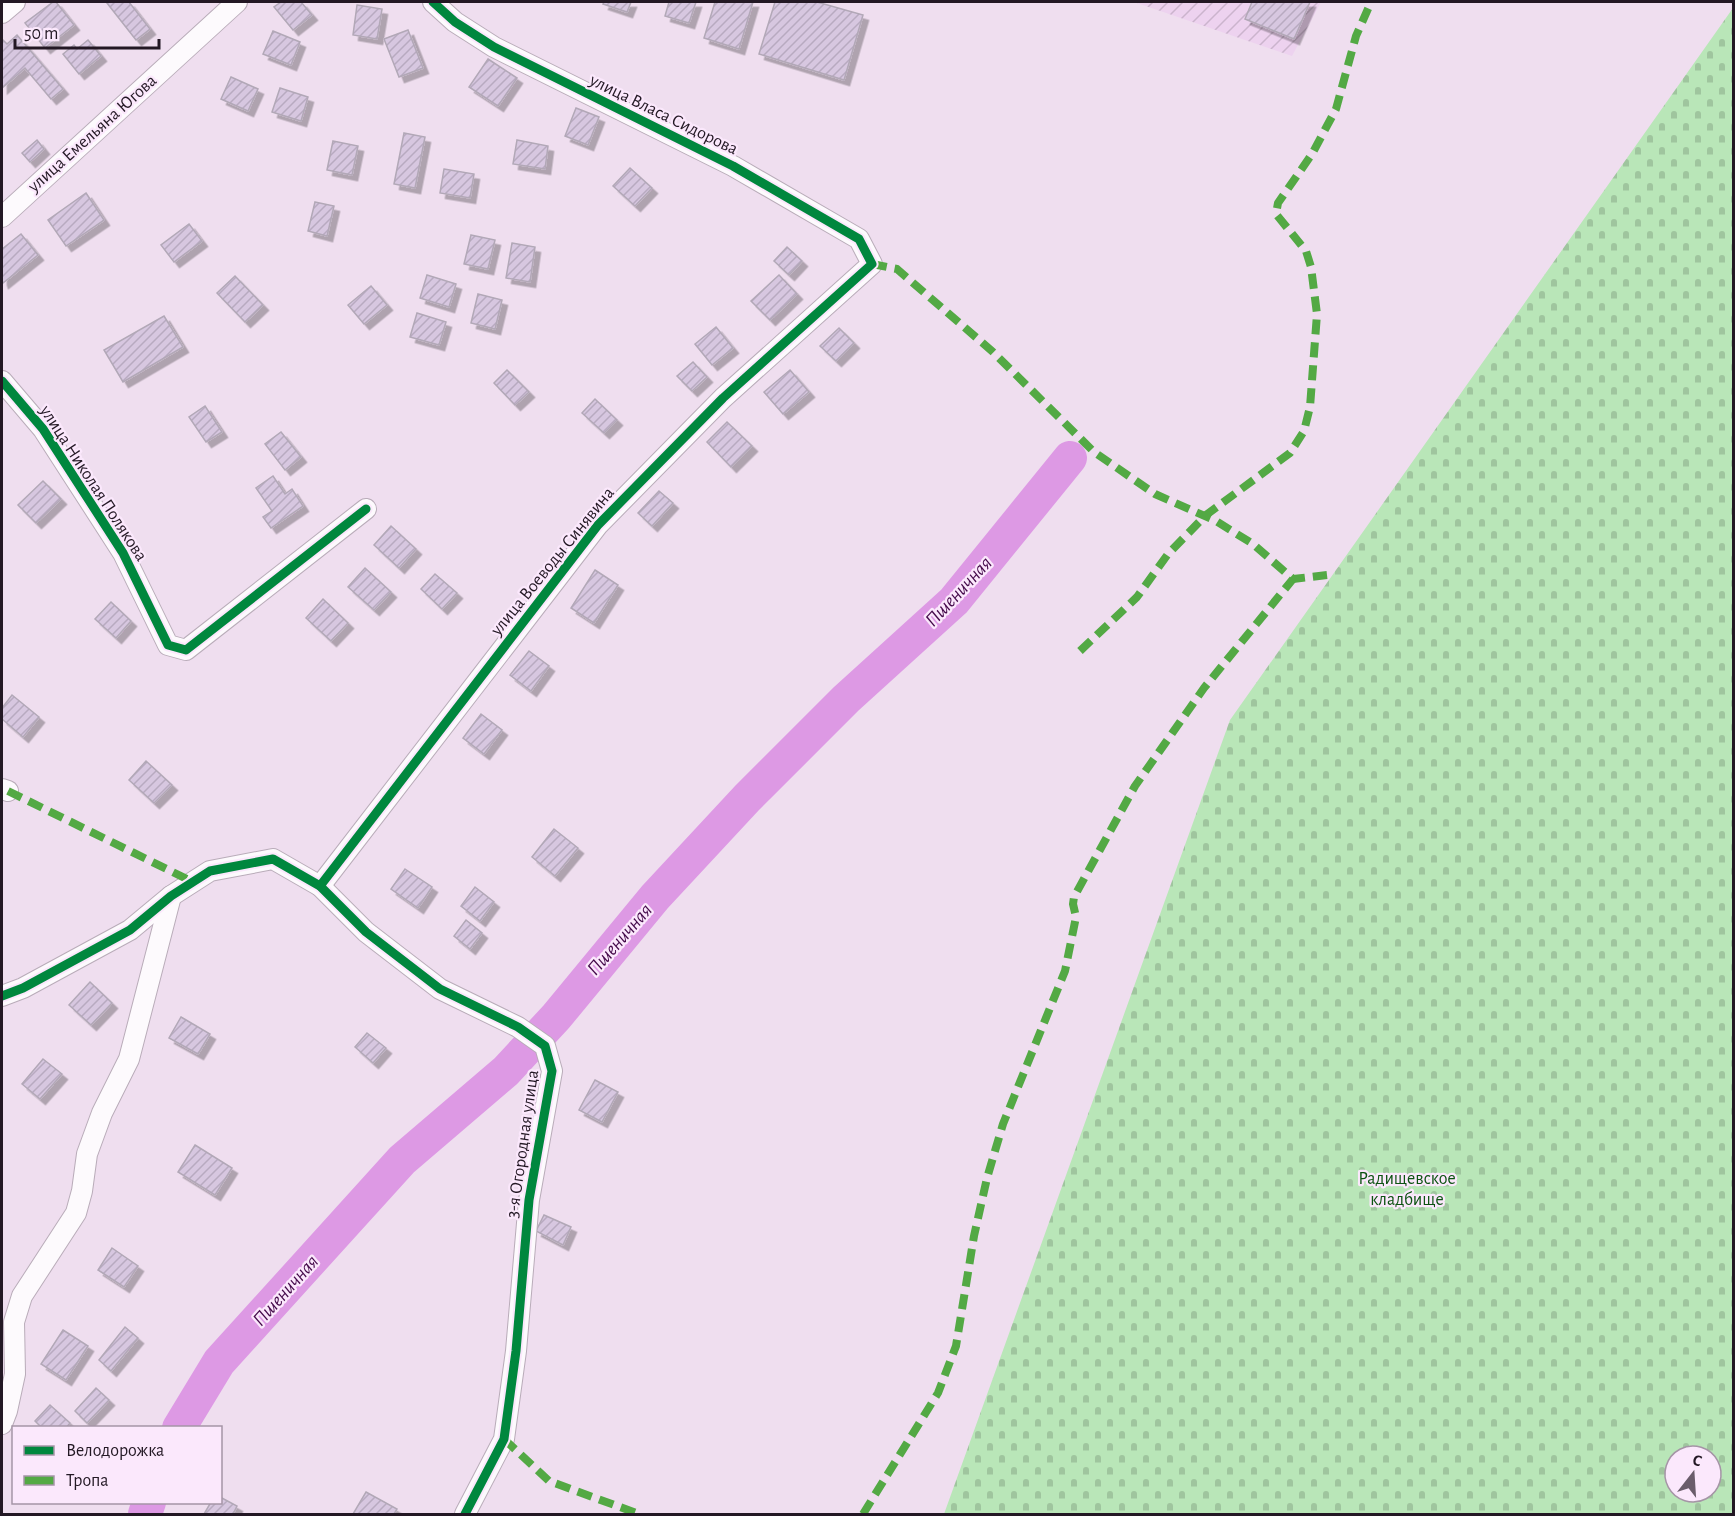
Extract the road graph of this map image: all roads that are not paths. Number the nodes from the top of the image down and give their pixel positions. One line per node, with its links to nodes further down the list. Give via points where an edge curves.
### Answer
1 (15, 2): 4 (street)
2 (237, 2): 5 (street, улица Емельяна Югова)
3 (433, 2): 6 (street, улица Власа Сидорова, via 455,22 494,47 733,166 859,239)
4 (2, 13)
5 (2, 217)
6 (872, 264): 9 (street, улица Воеводы Синявина, via 723,398 598,525)
7 (2, 381): 8 (street, улица Николая Полякова, via 43,429 123,553 168,645 186,650)
8 (366, 509)
9 (320, 886): 10 (street, 3-я Огородная улица, via 273,859 210,871); 13 (street, 3-я Огородная улица, via 366,932 440,989 518,1027 545,1046 552,1071 529,1200 504,1439)
10 (171, 896): 11 (street, 3-я Огородная улица, via 130,930); 12 (street, via 129,1059 87,1154 78,1208 21,1296 14,1322 15,1374)
11 (2, 996)
12 (2, 1424)
13 (465, 1515)

